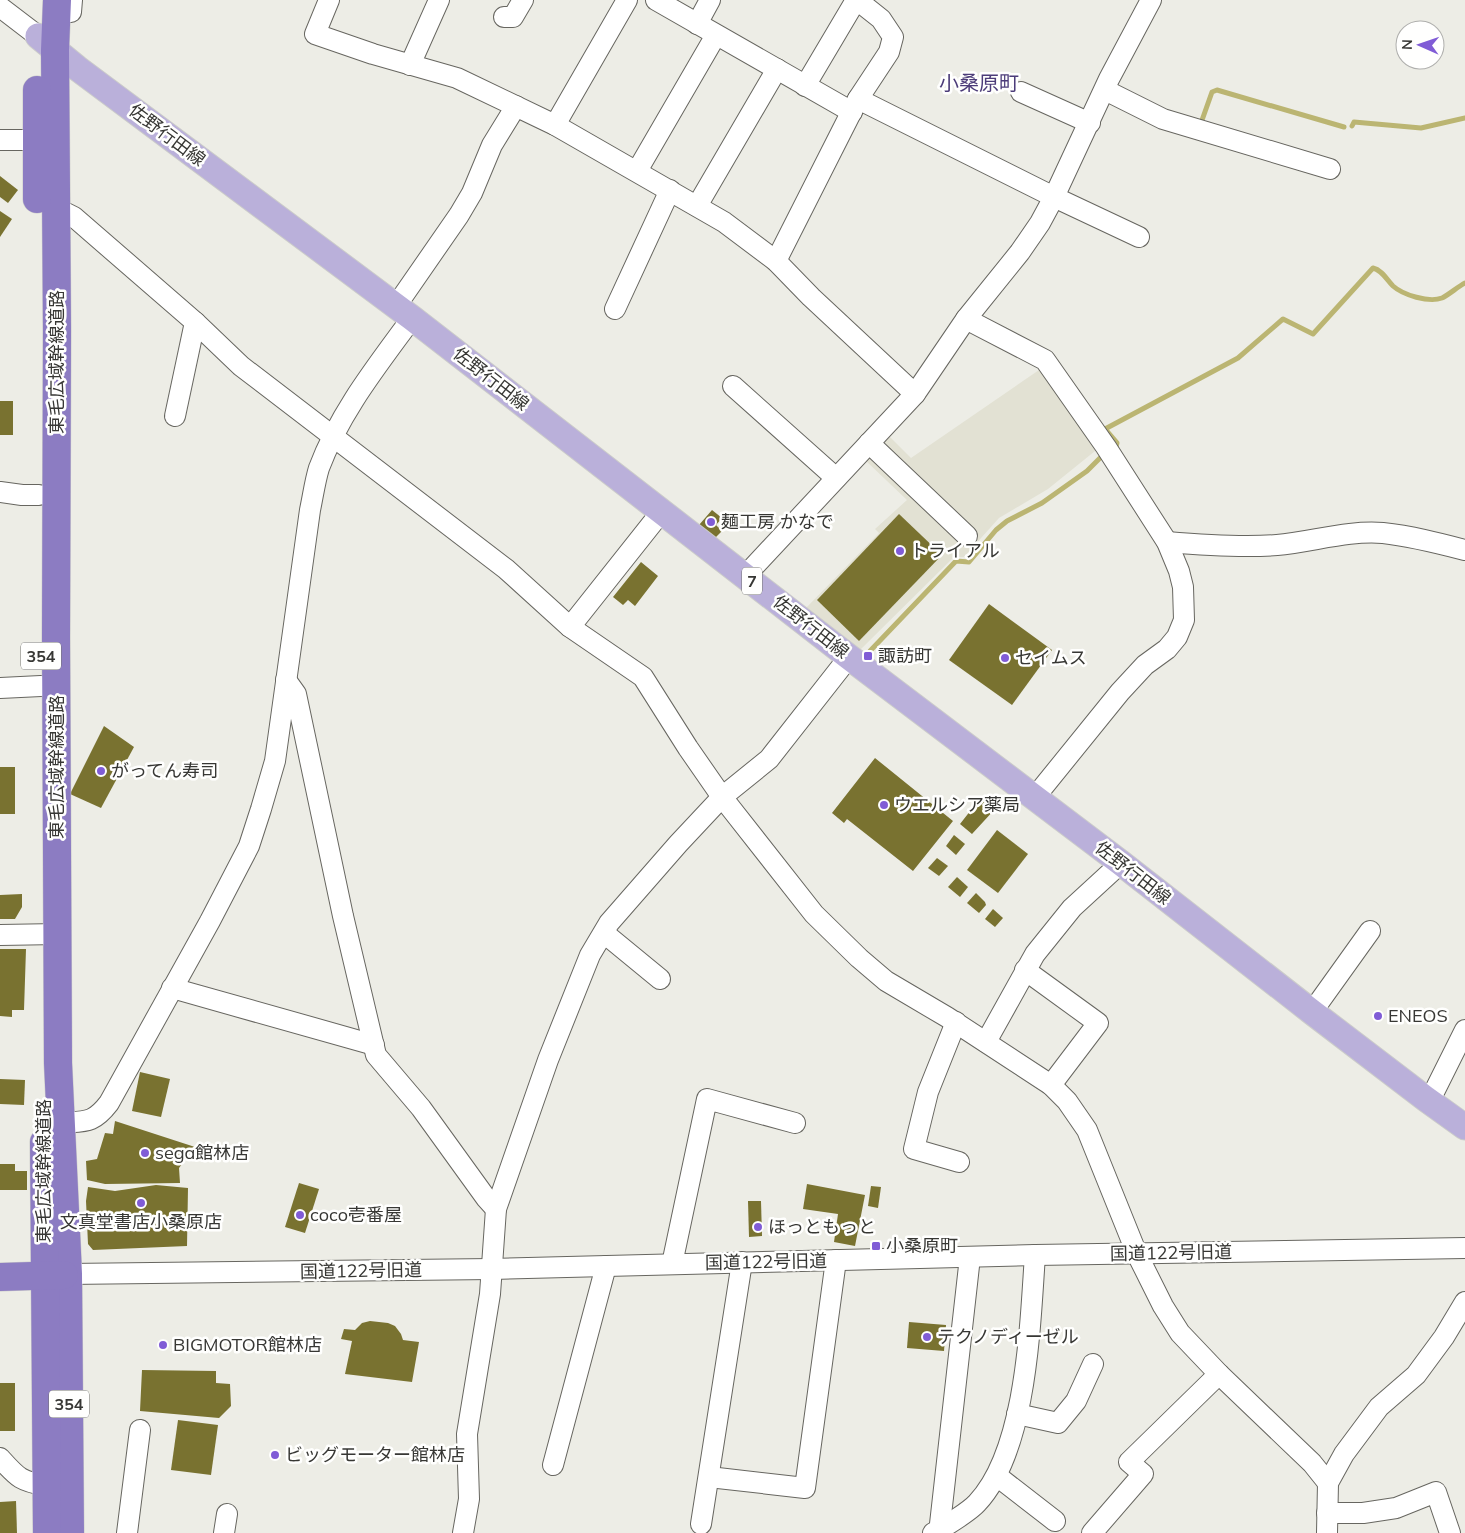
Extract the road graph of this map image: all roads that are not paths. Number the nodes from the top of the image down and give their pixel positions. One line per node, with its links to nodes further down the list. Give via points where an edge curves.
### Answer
1 (329, 0): 15 (street, via 315,34)
2 (439, 0): 15 (street)
3 (523, 0): 11 (street, via 513,17)
4 (627, 0): 23 (street)
5 (656, 0): 12 (street)
6 (710, 0): 12 (street)
7 (856, 0): 17 (street); 21 (street, via 881,19 893,37 889,52)
8 (1151, 0): 18 (street)
9 (56, 3): 14 (highway, 東毛広域幹線道路 / 354)
10 (0, 7): 14 (street)
11 (504, 17)
12 (697, 24): 13 (street)
13 (716, 35): 16 (street); 27 (street)
14 (46, 43): 25 (highway, 東毛広域幹線道路 / 354); 31 (highway, 東毛広域幹線道路 / 354); 35 (main road, 佐野行田線 / 7)
15 (410, 65): 20 (street, via 457,78)
16 (777, 69): 17 (street); 30 (street)
17 (805, 86): 21 (street)
18 (1105, 90): 22 (street); 26 (street, via 1163,119)
19 (1021, 92): 22 (street)
20 (516, 106): 23 (street); 35 (street, via 492,145 472,193)
21 (855, 106): 29 (street); 33 (street)
22 (1090, 123): 29 (street)
23 (555, 125): 27 (street)
24 (0, 140): 25 (street)
25 (36, 140): 45 (highway, 東毛広域幹線道路 / 354)
26 (1330, 169)
27 (637, 171): 28 (street)
28 (670, 190): 30 (street); 34 (street)
29 (1054, 197): 32 (street); 36 (street, via 1020,252)
30 (697, 206): 33 (street)
31 (56, 208): 37 (street, via 74,217); 62 (highway, 東毛広域幹線道路 / 354, via 56,638)
32 (1139, 236)
33 (776, 261): 39 (street)
34 (616, 308)
35 (404, 312): 41 (street); 46 (main road, 佐野行田線 / 7)
36 (966, 319): 39 (street); 48 (street, via 1045,360)
37 (195, 322): 40 (street); 41 (street, via 241,366)
38 (733, 386): 43 (street)
39 (915, 394): 42 (street)
40 (175, 416)
41 (332, 438): 51 (street, via 506,569); 53 (street, via 319,470 310,510)
42 (869, 443): 43 (street); 47 (street)
43 (836, 478): 50 (street)
44 (0, 492): 45 (street)
45 (39, 495): 54 (highway, 東毛広域幹線道路 / 354)
46 (662, 511): 50 (main road, 佐野行田線 / 7); 51 (street)
47 (967, 536)
48 (1167, 542): 49 (street, via 1277,545 1383,533); 57 (street, via 1184,587 1184,620 1177,637 1120,692)
49 (1465, 550)
50 (746, 575): 52 (main road, 佐野行田線 / 7)
51 (570, 627): 56 (street, via 643,677)
52 (849, 657): 56 (street, via 770,759); 57 (main road, 佐野行田線 / 7)
53 (286, 680): 65 (street, via 274,761 249,846); 70 (street, via 296,694)
54 (41, 686): 55 (street); 62 (highway, 東毛広域幹線道路 / 354)
55 (0, 688)
56 (722, 797): 60 (street, via 615,916); 67 (street, via 814,914 859,958 886,981)
57 (1035, 797): 58 (main road, 佐野行田線 / 7)
58 (1121, 863): 63 (street, via 1072,908); 66 (main road, 佐野行田線 / 7)
59 (1370, 931): 66 (street)
60 (604, 933): 64 (street); 77 (street, via 590,955 551,1051)
61 (0, 934): 62 (street)
62 (51, 934): 73 (highway, 東毛広域幹線道路 / 354); 87 (highway, 東毛広域幹線道路 / 354)
63 (1025, 970): 69 (street); 71 (street, via 1098,1023)
64 (660, 979)
65 (172, 988): 70 (street); 73 (street, via 100,1115 89,1120)
66 (1312, 1012): 72 (main road, 佐野行田線 / 7)
67 (956, 1022): 69 (street); 76 (street, via 928,1092 914,1149)
68 (1465, 1030): 72 (street, via 1436,1090)
69 (986, 1042): 71 (street)
70 (374, 1045): 77 (street, via 376,1056 421,1108)
71 (1051, 1085): 79 (street, via 1087,1130)
72 (1426, 1099): 75 (main road, 佐野行田線 / 7)
73 (61, 1123): 87 (highway, 東毛広域幹線道路 / 354)
74 (795, 1123): 84 (street, via 707,1099)
75 (1465, 1127)
76 (959, 1162)
77 (496, 1208): 86 (street)
78 (1465, 1248): 79 (street, 国道122号旧道)
79 (1137, 1254): 80 (street, 国道122号旧道); 91 (street, via 1180,1333)
80 (1035, 1255): 81 (street, 国道122号旧道); 92 (street, via 1028,1352)
81 (970, 1257): 82 (street, 国道122号旧道); 104 (street)
82 (836, 1260): 83 (street, 国道122号旧道); 97 (street, via 805,1488)
83 (742, 1262): 84 (street, 国道122号旧道); 97 (street)
84 (672, 1264): 85 (street, 国道122号旧道)
85 (606, 1266): 86 (street, 国道122号旧道); 95 (street)
86 (492, 1269): 87 (street, 国道122号旧道); 108 (street, via 467,1434 469,1499)
87 (56, 1276): 88 (highway); 99 (highway, 東毛広域幹線道路 / 354); 106 (highway, 東毛広域幹線道路 / 354)
88 (0, 1277)
89 (1465, 1302): 98 (street, via 1416,1375 1373,1414)
90 (1093, 1364): 92 (street, via 1076,1401 1058,1423)
91 (1219, 1374): 98 (street, via 1312,1463); 109 (street, via 1129,1462 1143,1474)
92 (1017, 1414): 96 (street)
93 (140, 1430): 107 (street)
94 (0, 1458): 99 (street, via 16,1476)
95 (553, 1465)
96 (997, 1476): 100 (street); 104 (street, via 977,1504)
97 (709, 1477): 101 (street)
98 (1328, 1483): 102 (street)
99 (47, 1486): 105 (highway, 東毛広域幹線道路 / 354)
100 (1054, 1521)
101 (701, 1524)
102 (1325, 1527): 110 (street, via 1363,1513 1396,1508 1436,1492)
103 (1465, 1530): 111 (street)
104 (937, 1532)
105 (47, 1533)
106 (70, 1533)
107 (127, 1533)
108 (463, 1533)
109 (1092, 1533)
110 (1450, 1533)
111 (1460, 1533)

